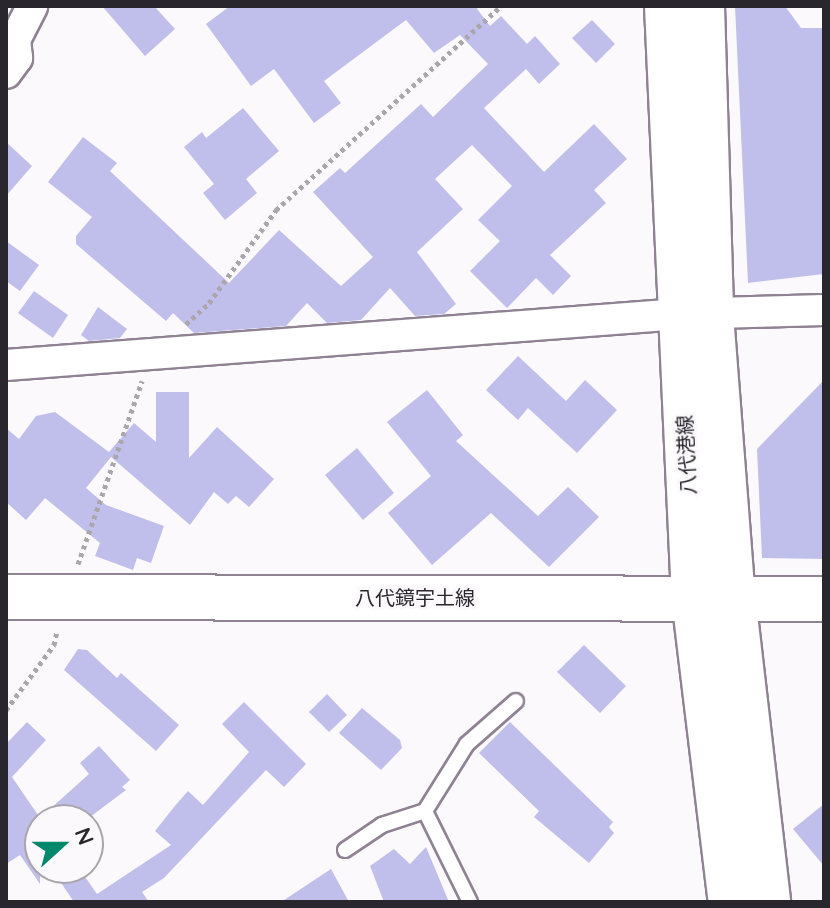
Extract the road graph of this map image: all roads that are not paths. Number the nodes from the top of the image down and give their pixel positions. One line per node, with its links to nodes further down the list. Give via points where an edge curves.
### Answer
1 (32, 6): 4 (street, via 15,40 17,58)
2 (666, 6): 6 (main road, 八代港線)
3 (703, 6): 6 (main road, 八代港線)
4 (6, 73)
5 (824, 310): 6 (street)
6 (696, 314): 7 (street); 9 (main road, 八代港線)
7 (6, 365)
8 (6, 597): 9 (main road, 八代鏡宇土線)
9 (713, 598): 10 (main road, 八代鏡宇土線); 15 (main road, 八代港線); 16 (main road, 八代港線)
10 (824, 599)
11 (516, 701): 12 (lane, via 467,744)
12 (425, 811): 13 (lane, via 382,825); 14 (lane)
13 (345, 850)
14 (470, 902)
15 (730, 902)
16 (769, 902)

